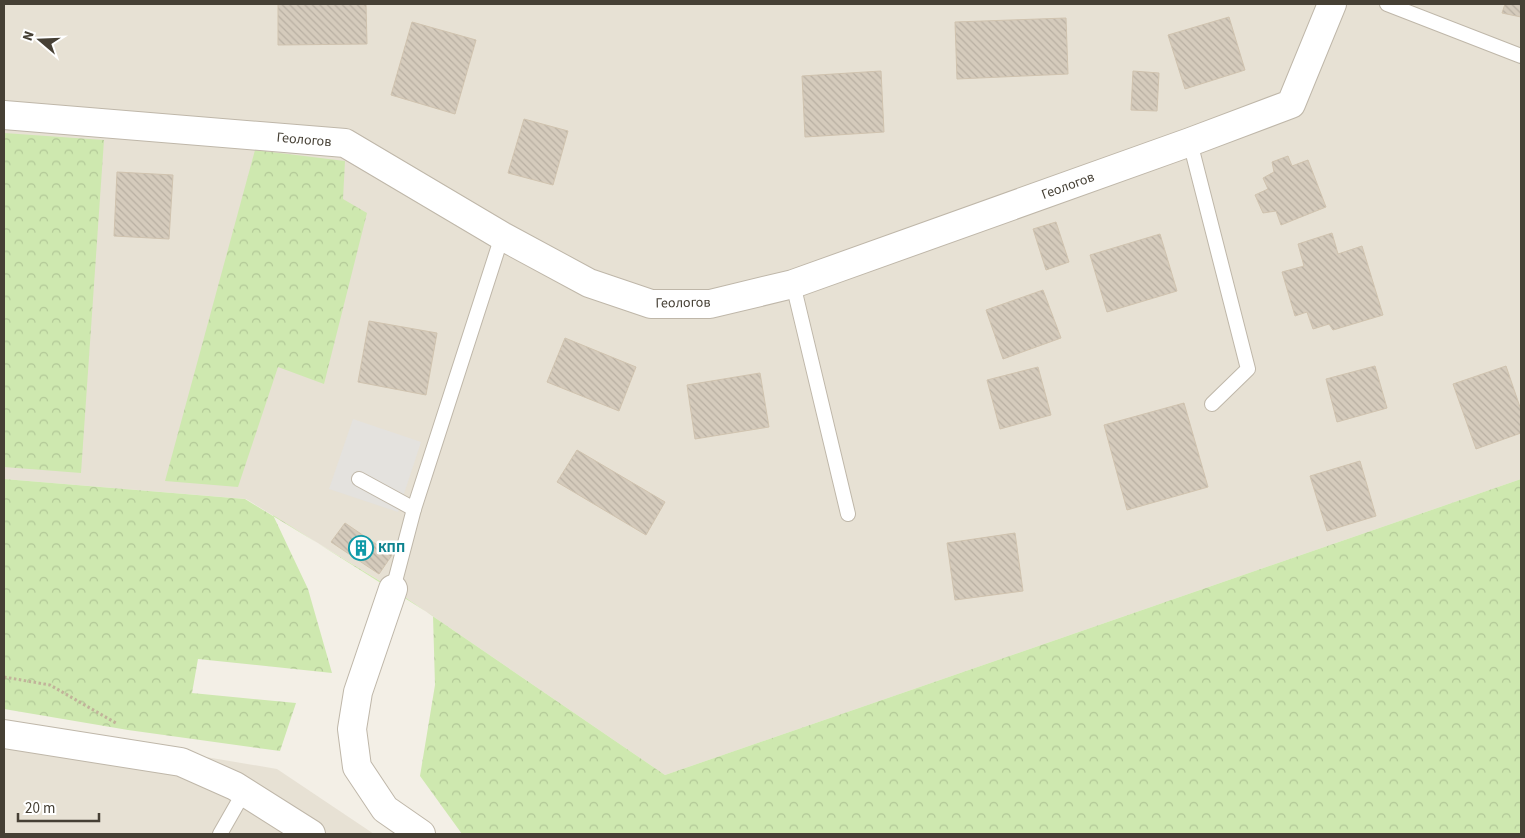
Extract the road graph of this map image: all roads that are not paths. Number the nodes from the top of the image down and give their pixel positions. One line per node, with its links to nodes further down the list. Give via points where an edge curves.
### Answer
1 (1332, 4): 5 (street, Геологов, via 1291,104)
2 (1386, 4): 3 (lane)
3 (1521, 56)
4 (4, 115): 6 (street, Геологов, via 345,143)
5 (1190, 142): 7 (street, Геологов); 8 (lane, via 1248,369)
6 (502, 236): 7 (street, Геологов, via 589,283 651,304 710,304); 10 (lane)
7 (793, 284): 11 (lane)
8 (1212, 404)
9 (359, 479): 10 (lane)
10 (414, 509): 12 (lane)
11 (848, 514)
12 (393, 588): 17 (street, via 358,692 352,729 357,767 386,809)
13 (4, 734): 14 (street, via 181,762)
14 (244, 792): 15 (lane); 16 (street)
15 (220, 834)
16 (311, 834)
17 (420, 834)

